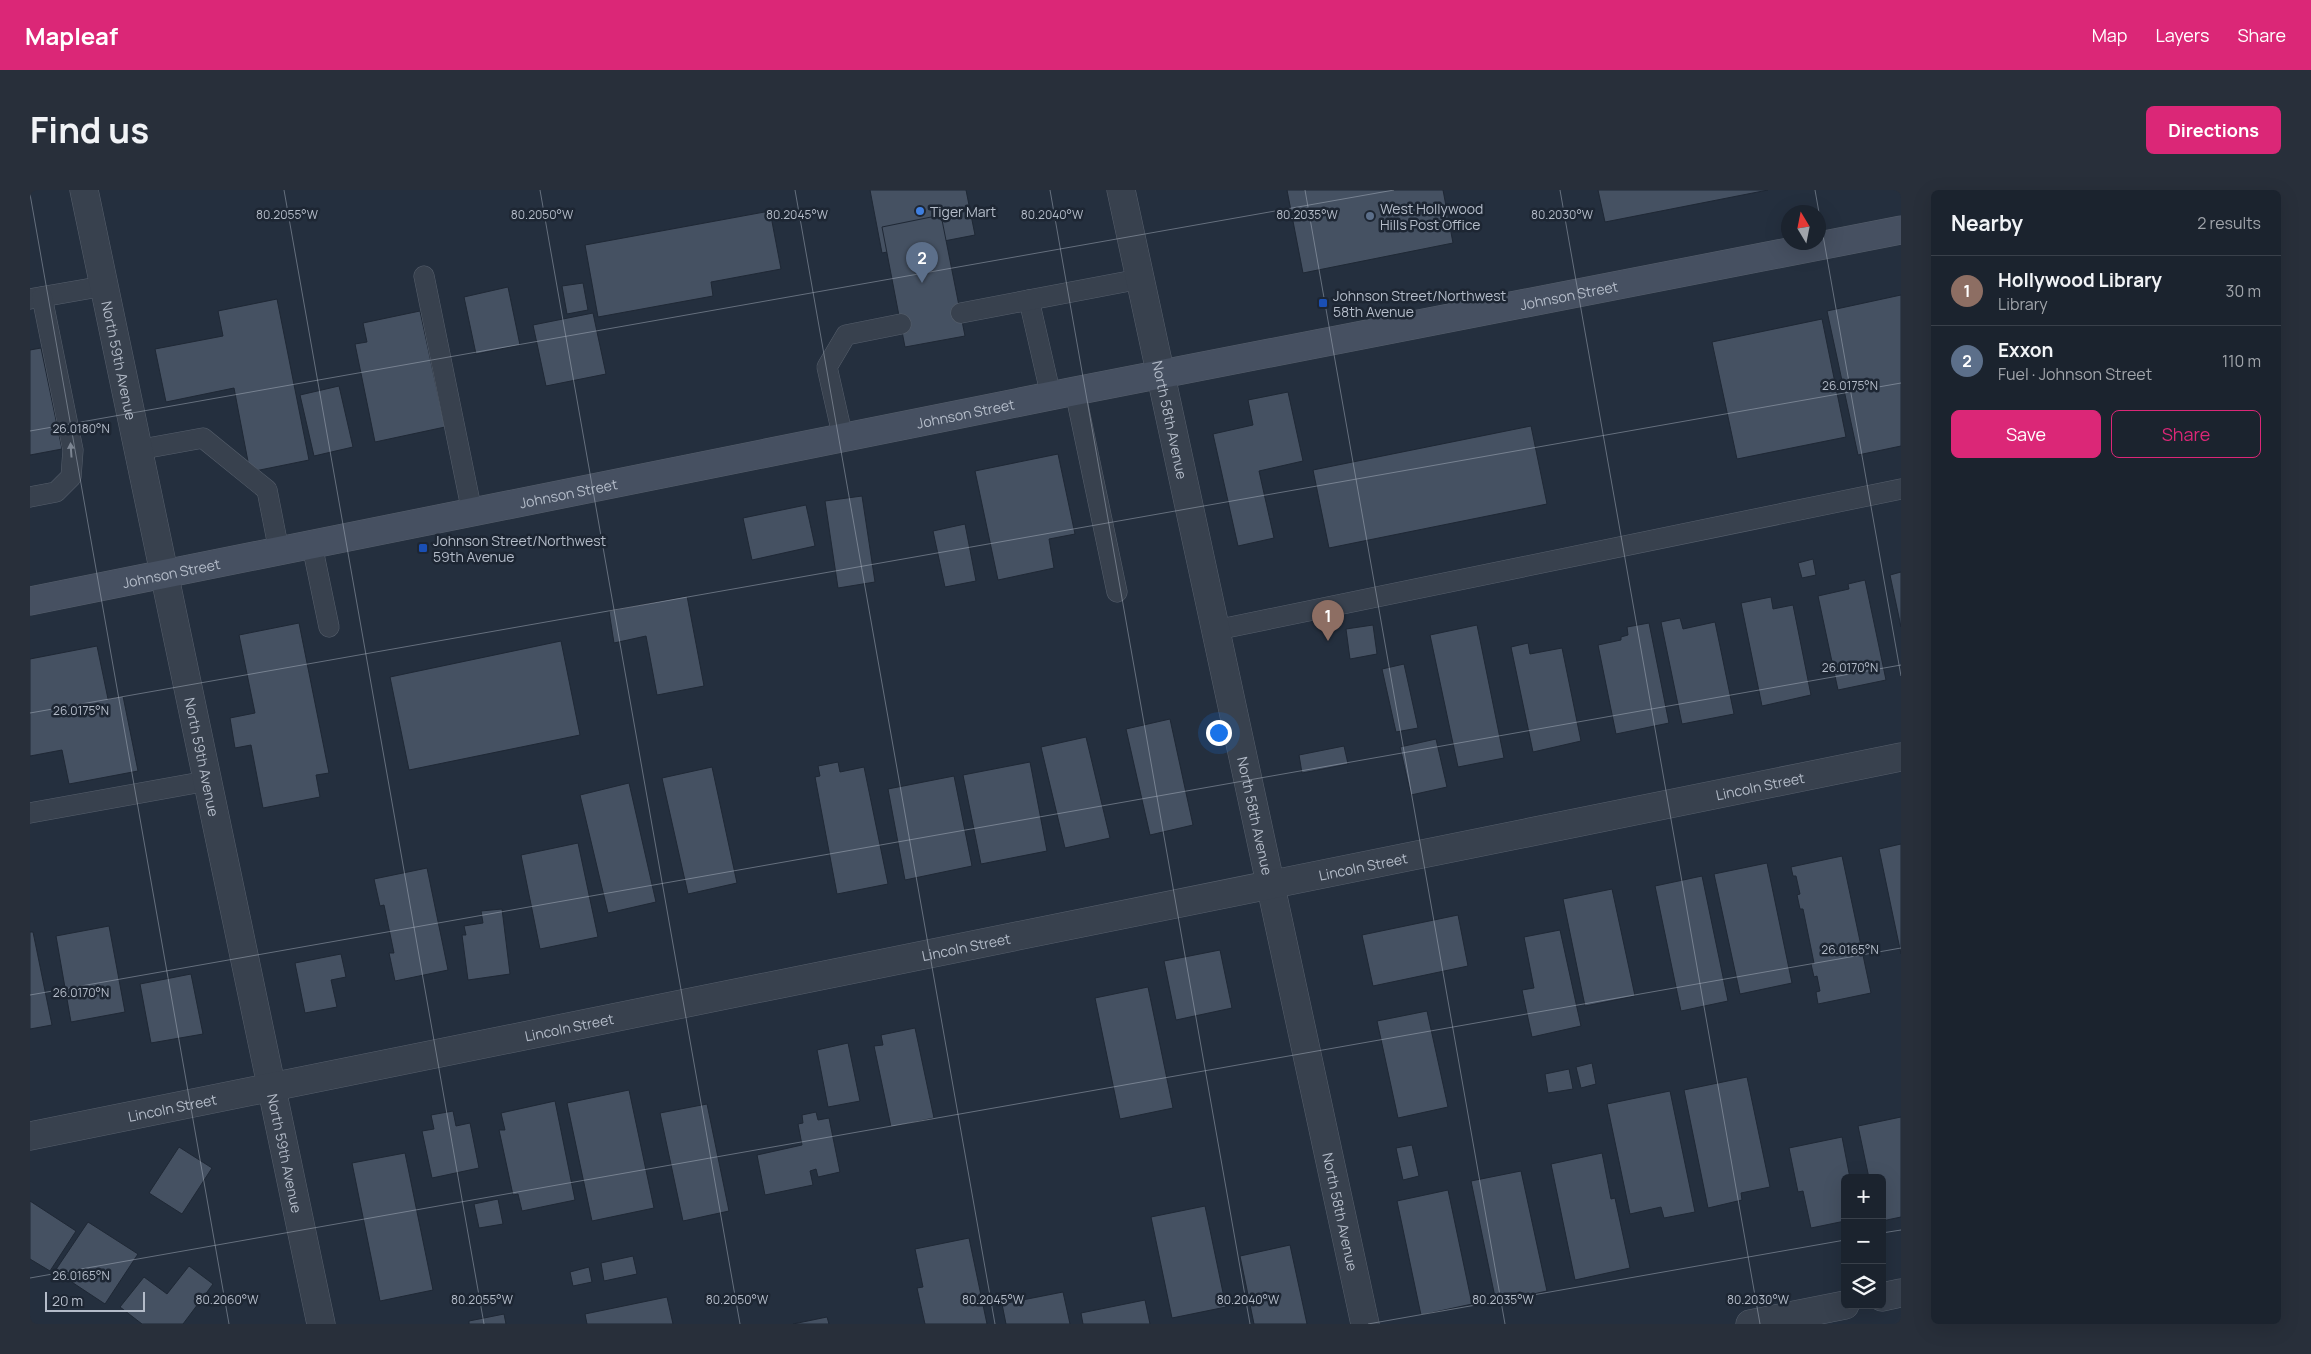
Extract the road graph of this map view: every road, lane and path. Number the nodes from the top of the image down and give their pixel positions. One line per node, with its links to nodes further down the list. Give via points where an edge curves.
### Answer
1 (84, 190): 6 (street, North 59th Avenue)
2 (1121, 190): 5 (street, North 58th Avenue)
3 (1901, 230): 11 (street, Johnson Street)
4 (424, 276): 17 (lane)
5 (1140, 279): 8 (lane); 11 (street, North 58th Avenue)
6 (104, 286): 7 (lane); 14 (street, North 59th Avenue)
7 (36, 298): 16 (lane, one-way to 7, via 56,492 71,477 72,450)
8 (1029, 300): 9 (lane); 12 (lane)
9 (961, 313)
10 (901, 324): 13 (lane, via 846,335 827,367)
11 (1160, 374): 12 (street, Johnson Street); 24 (street, North 58th Avenue)
12 (1063, 394): 13 (street, Johnson Street); 21 (lane)
13 (842, 438): 17 (street, Johnson Street)
14 (137, 450): 19 (lane, via 203,438 267,490); 20 (street, North 59th Avenue)
15 (1901, 489): 24 (lane)
16 (30, 497)
17 (472, 512): 18 (street, Johnson Street)
18 (312, 544): 19 (street, Johnson Street); 23 (lane)
19 (279, 551): 20 (street, Johnson Street)
20 (163, 574): 22 (street, Johnson Street); 26 (street, North 59th Avenue)
21 (1117, 592)
22 (30, 601)
23 (329, 627)
24 (1216, 630): 28 (street, North 58th Avenue)
25 (1901, 757): 28 (street, Lincoln Street)
26 (207, 781): 27 (lane); 29 (street, North 59th Avenue)
27 (30, 813)
28 (1271, 883): 29 (street, Lincoln Street); 35 (street, North 58th Avenue)
29 (272, 1088): 30 (street, Lincoln Street); 34 (street, North 59th Avenue)
30 (30, 1136)
31 (1901, 1293): 32 (street)
32 (1886, 1296)
33 (1841, 1306): 36 (street)
34 (321, 1324)
35 (1365, 1324)
36 (1750, 1324)

